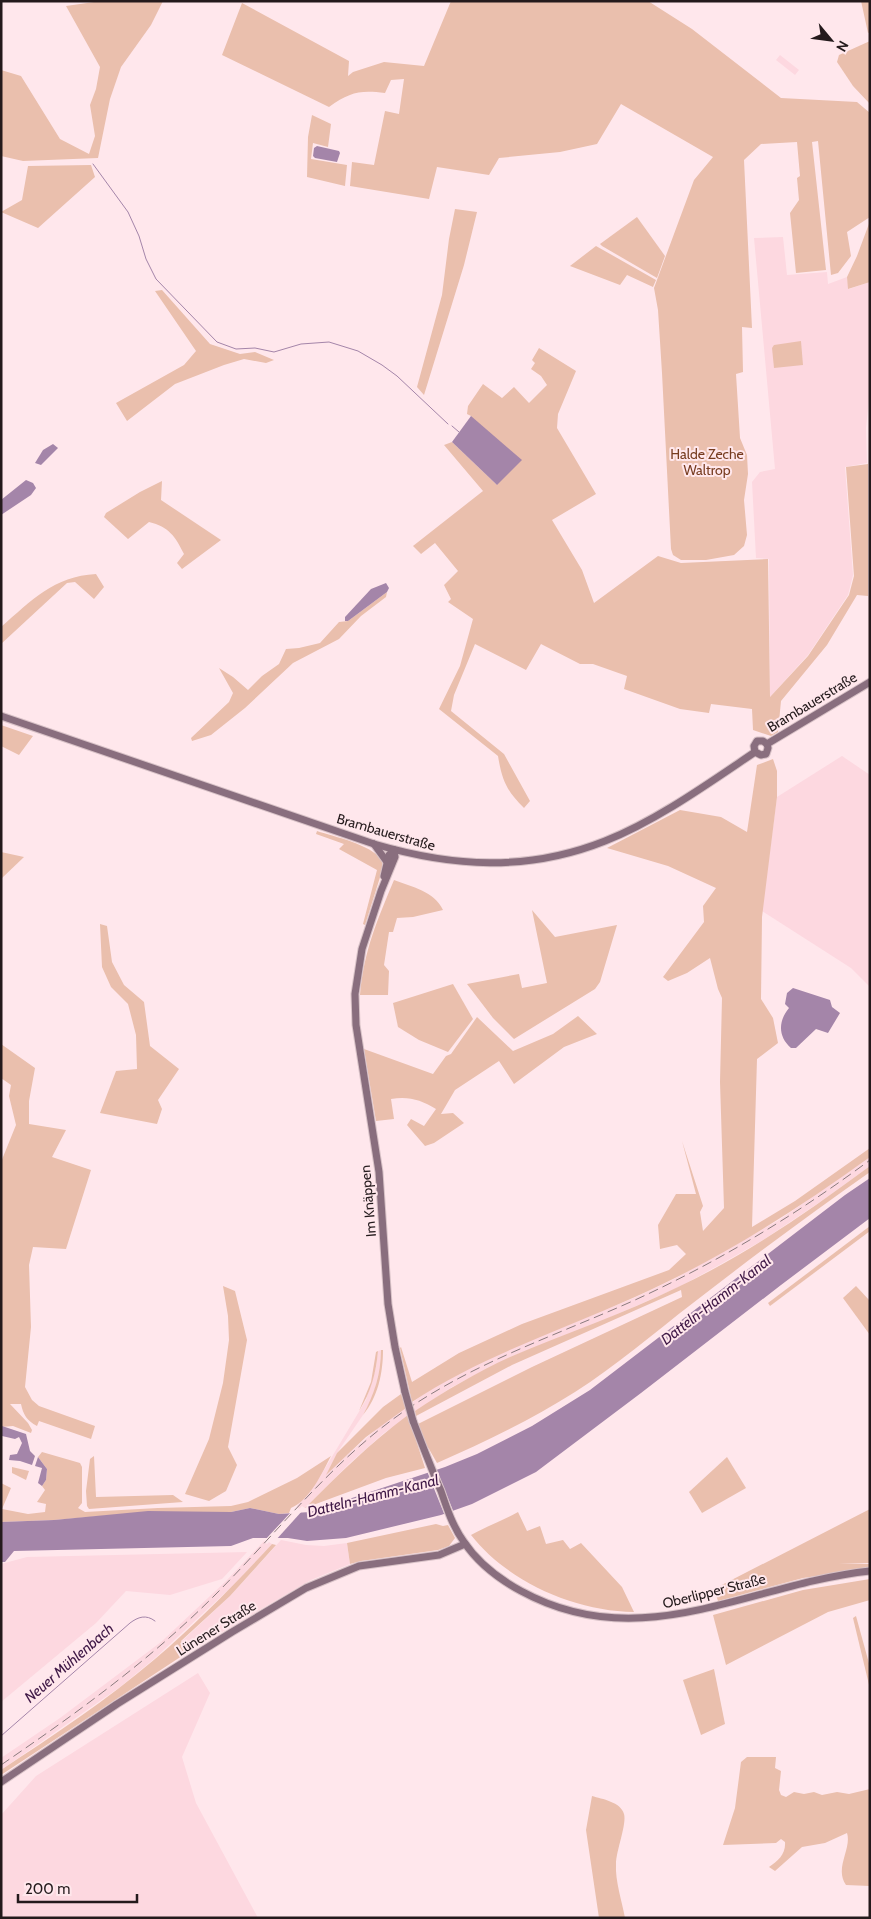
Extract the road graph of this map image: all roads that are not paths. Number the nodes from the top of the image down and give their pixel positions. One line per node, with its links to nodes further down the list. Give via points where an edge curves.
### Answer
1 (870, 682): 4 (street, Brambauerstraße, via 767,744 766,754 755,752 684,798 604,842 518,863 460,862)
2 (1, 716): 3 (street, Brambauerstraße)
3 (374, 844): 4 (street, Brambauerstraße); 5 (street)
4 (394, 850): 5 (street); 6 (street, Im Knäppen, via 395,857)
5 (387, 862): 6 (street)
6 (381, 892): 7 (street, Im Knäppen, bridge, via 362,949 355,994 356,1025 380,1172 388,1304 405,1392 430,1465)
7 (465, 1544): 8 (street, Oberlipper Straße, via 484,1566 530,1596 595,1616 626,1619 681,1615 797,1584); 9 (street, Lünener Straße, via 439,1555 359,1566 306,1588 117,1704)
8 (870, 1572)
9 (1, 1782)

